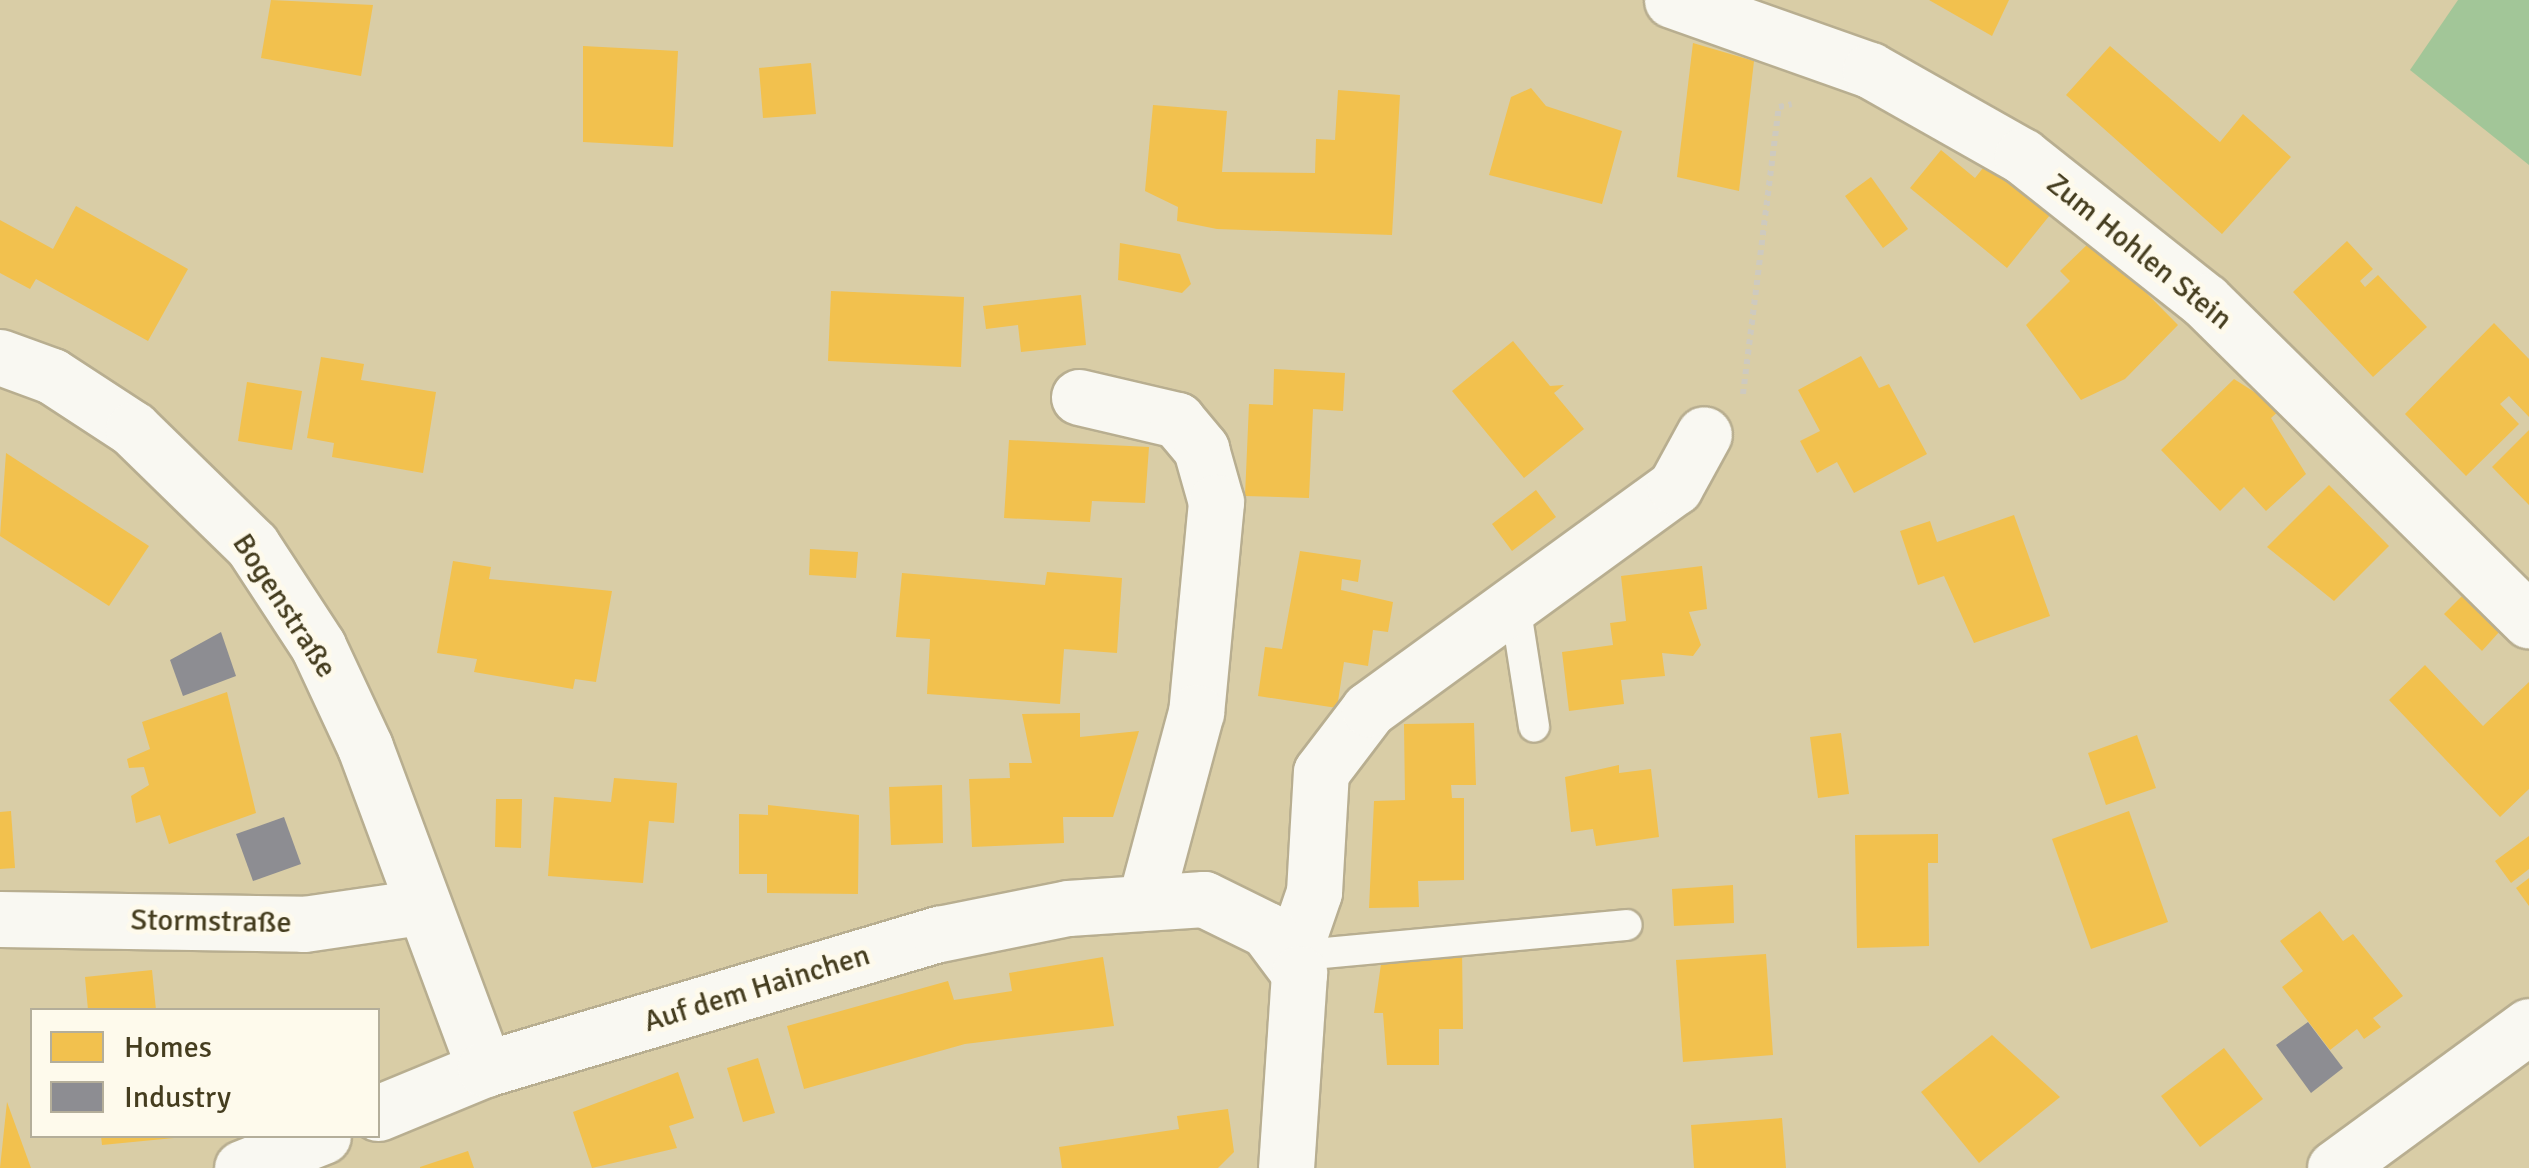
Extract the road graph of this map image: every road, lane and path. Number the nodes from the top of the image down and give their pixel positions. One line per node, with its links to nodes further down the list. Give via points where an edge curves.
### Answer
1 (1672, 0): 2 (street, Zum Hohlen Stein)
2 (1821, 49): 5 (path, via 1811,98 1780,107); 7 (street, Zum Hohlen Stein, via 1934,101 2022,156 2205,301)
3 (0, 357): 10 (street, Bogenstraße, via 52,376 133,429 252,545 318,646)
4 (1079, 397): 9 (street, via 1176,420 1201,449 1216,502 1196,712)
5 (1722, 421): 6 (street, via 1675,488)
6 (1515, 604): 8 (lane); 13 (street, via 1369,709 1320,772 1314,892)
7 (2529, 621)
8 (1534, 726)
9 (1146, 898): 13 (street, Auf dem Hainchen, via 1220,902); 15 (street, Auf dem Hainchen, via 938,934)
10 (420, 907): 11 (street, Stormstraße, via 304,924); 15 (street, Bogenstraße)
11 (0, 919)
12 (1627, 925): 13 (lane)
13 (1292, 956): 19 (street, via 1302,994)
14 (2529, 1026): 20 (street)
15 (485, 1069): 16 (street, Auf dem Hainchen)
16 (380, 1112)
17 (319, 1138): 18 (street)
18 (242, 1168)
19 (1286, 1168)
20 (2336, 1168)

